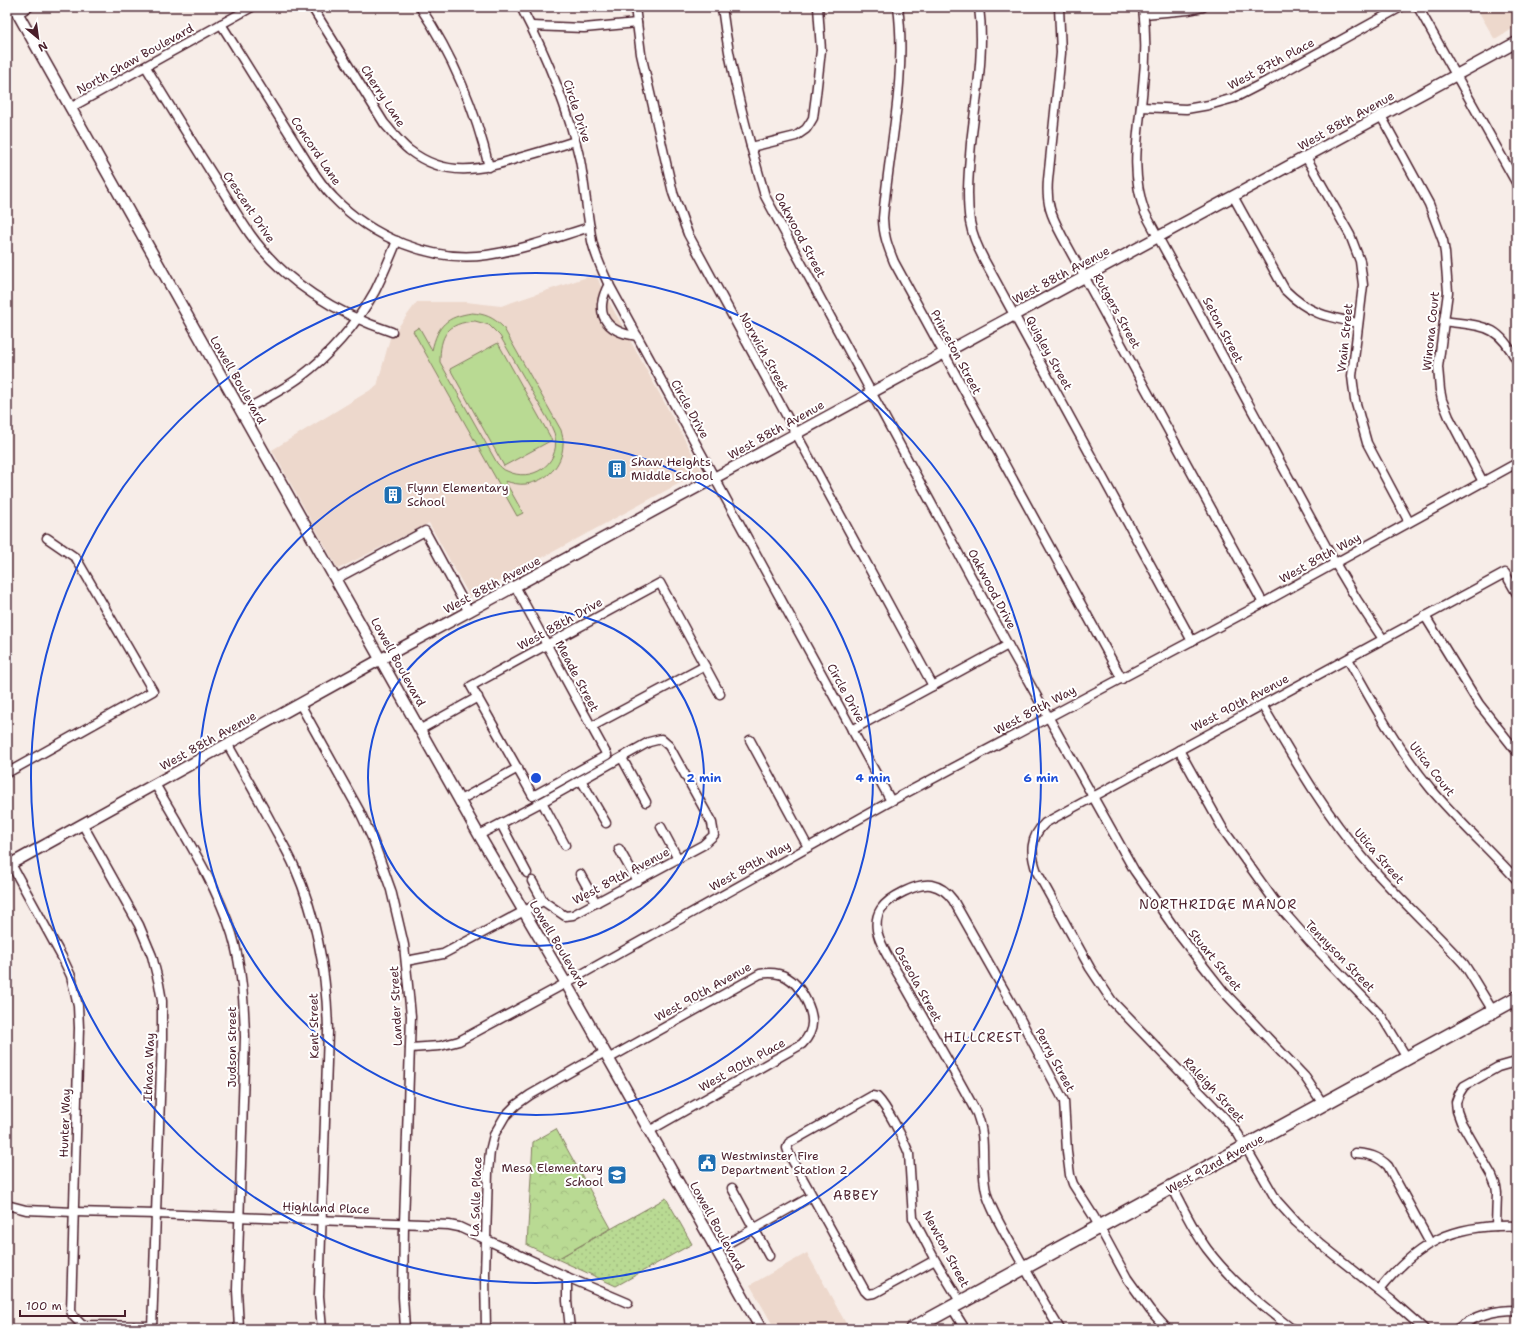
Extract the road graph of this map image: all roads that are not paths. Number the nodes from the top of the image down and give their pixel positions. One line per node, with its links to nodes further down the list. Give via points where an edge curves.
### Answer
1 (29, 7): 15 (street)
2 (252, 7): 18 (street, North Shaw Boulevard)
3 (312, 7): 29 (street, Cherry Lane, via 384,123 409,150 432,163 448,168 467,170)
4 (420, 7): 29 (street, via 441,42 469,101)
5 (522, 7): 19 (street, Circle Drive)
6 (635, 7): 17 (street, Norwich Street)
7 (722, 7): 27 (street, Oakwood Street, via 730,59)
8 (818, 7): 27 (street, via 821,50 813,118 806,129 796,136)
9 (898, 7): 43 (street, Princeton Street, via 901,61 884,209 884,232 894,262)
10 (979, 7): 37 (street, Quigley Street, via 982,34 968,176 970,223 978,248)
11 (1060, 7): 35 (street, Rutgers Street, via 1062,53 1047,199 1053,218)
12 (1203, 7): 16 (street, via 1188,10)
13 (1401, 7): 23 (street, West 87th Place, via 1234,98 1186,108)
14 (1418, 7): 22 (street)
15 (16, 10): 24 (street, Lowell Boulevard)
16 (1144, 10): 23 (street, Seton Street, via 1145,64)
17 (637, 23): 19 (street, via 584,28); 47 (street, Norwich Street, via 641,54 673,193 681,217 706,269)
18 (221, 24): 21 (street, North Shaw Boulevard); 34 (street, Concord Lane, via 325,188 362,222)
19 (532, 26): 26 (street, Circle Drive)
20 (1517, 42): 22 (street, West 88th Avenue)
21 (146, 66): 24 (street, North Shaw Boulevard); 38 (street, Crescent Drive, via 258,244 288,275 309,292)
22 (1456, 75): 25 (street, West 88th Avenue); 30 (street)
23 (1141, 107): 33 (street, Seton Street, via 1136,160 1138,189 1145,213)
24 (70, 108): 46 (street, Lowell Boulevard)
25 (1381, 116): 28 (street, West 88th Avenue); 39 (street, Winona Court, via 1429,204 1442,241 1448,292)
26 (575, 141): 29 (street, Cherry Lane); 32 (street, Circle Drive)
27 (751, 147): 45 (street, Oakwood Street, via 765,196)
28 (1306, 157): 31 (street, West 88th Avenue); 40 (street, Vrain Street, via 1350,235 1360,261 1363,285)
29 (489, 167)
30 (1517, 184)
31 (1233, 196): 33 (street, West 88th Avenue); 40 (street, via 1290,296 1304,307 1324,316)
32 (590, 227): 34 (street, Concord Lane, via 508,251 475,256 428,251); 36 (street, Circle Drive, via 597,257)
33 (1159, 237): 35 (street, West 88th Avenue); 53 (street, Seton Street)
34 (397, 241): 38 (street, via 374,293)
35 (1085, 276): 37 (street, West 88th Avenue); 57 (street, Rutgers Street)
36 (609, 284): 42 (street, Circle Drive); 42 (street, via 601,302 608,324 623,334)
37 (1014, 315): 43 (street, West 88th Avenue); 61 (street, Quigley Street)
38 (357, 319): 41 (street, Crescent Drive); 46 (street, via 338,344 304,374 288,386)
39 (1444, 322): 44 (street, via 1487,328 1499,335); 50 (street, Winona Court, via 1438,367 1442,400)
40 (1358, 323): 51 (street, Vrain Street, via 1352,376 1359,419 1367,443)
41 (392, 332)
42 (637, 336): 49 (street, Circle Drive)
43 (943, 353): 45 (street, West 88th Avenue); 67 (street, Princeton Street)
44 (1517, 361)
45 (872, 392): 47 (street, West 88th Avenue); 63 (street, Oakwood Drive)
46 (241, 412): 54 (street, Lowell Boulevard)
47 (796, 434): 49 (street, West 88th Avenue); 68 (street, Norwich Street)
48 (1517, 463): 50 (street, West 89th Way)
49 (715, 478): 55 (street, West 88th Avenue); 76 (street, Circle Drive)
50 (1483, 482): 51 (street, West 89th Way)
51 (1409, 522): 53 (street, West 89th Way)
52 (47, 538): 83 (street, via 76,558 153,690)
53 (1335, 563): 57 (street, West 89th Way); 60 (street, Seton Street)
54 (336, 579): 58 (street, via 425,531); 65 (street, Lowell Boulevard)
55 (516, 586): 58 (street, West 88th Avenue); 62 (street, Meade Street)
56 (1517, 594): 59 (street, West 90th Avenue, via 1505,573)
57 (1263, 603): 61 (street, West 89th Way)
58 (469, 612): 65 (street, West 88th Avenue)
59 (1425, 616): 60 (street, West 90th Avenue); 80 (street, via 1479,704)
60 (1384, 639): 64 (street, West 90th Avenue)
61 (1192, 641): 67 (street, West 89th Way)
62 (546, 645): 66 (street, West 88th Drive, via 660,583); 70 (street, West 88th Drive, via 471,686); 74 (street, Meade Street)
63 (1008, 645): 68 (street); 73 (street, Oakwood Drive)
64 (1348, 658): 72 (street, West 90th Avenue); 102 (street, Utica Court, via 1387,728 1420,775)
65 (381, 659): 71 (street, West 88th Avenue); 75 (street, Lowell Boulevard)
66 (705, 666): 69 (street); 74 (street)
67 (1122, 679): 73 (street, West 89th Way)
68 (933, 686): 76 (street)
69 (720, 694)
70 (478, 697): 75 (street); 82 (street)
71 (300, 704): 78 (street, West 88th Avenue); 109 (street, Lander Street, via 373,840 392,896)
72 (1262, 705): 79 (street, West 90th Avenue); 113 (street, Utica Street, via 1306,780 1344,834 1381,878 1464,964)
73 (1048, 716): 86 (street, Oakwood Drive); 88 (street, West 89th Way)
74 (591, 727): 82 (street, Meade Street, via 607,755 533,796)
75 (421, 729): 87 (street, Lowell Boulevard)
76 (852, 730): 88 (street, Circle Drive)
77 (750, 740): 97 (street)
78 (228, 744): 85 (street, West 88th Avenue); 129 (street, Kent Street, via 295,868 317,933 327,1003 328,1032)
79 (1179, 750): 86 (street, West 90th Avenue); 116 (street, Tennyson Street, via 1222,829 1276,904 1382,1018)
80 (1517, 752)
81 (622, 758): 84 (street); 90 (street); 99 (street, West 89th Avenue, via 649,742 661,739 669,746 712,823 714,835 703,845)
82 (518, 768): 87 (street)
83 (7, 773)
84 (581, 780): 89 (street); 91 (street)
85 (155, 784): 93 (street, West 88th Avenue); 128 (street, Judson Street, via 217,896 232,934 241,975 245,1037)
86 (1093, 796): 104 (street, West 90th Avenue, via 1045,823 1036,833 1031,853); 118 (street, Stuart Street, via 1134,870 1180,936 1228,996 1310,1083)
87 (460, 800): 95 (street, Lowell Boulevard)
88 (891, 801): 97 (street, West 89th Way)
89 (542, 802): 92 (street); 96 (street)
90 (646, 802)
91 (606, 823)
92 (501, 824): 95 (street); 106 (street)
93 (83, 825): 100 (street, West 88th Avenue); 127 (street, Ithaca Way, via 145,938 159,984 162,1040)
94 (661, 828): 99 (street)
95 (480, 835): 108 (street, Lowell Boulevard)
96 (565, 845)
97 (808, 847): 110 (street, West 89th Way)
98 (619, 849): 103 (street)
99 (678, 859): 103 (street, West 89th Avenue)
100 (9, 865): 126 (street, Hunter Way, via 63,959 76,992 80,1028)
101 (580, 874): 107 (street)
102 (1517, 880)
103 (637, 881): 107 (street, West 89th Avenue)
104 (1043, 882): 120 (street, Raleigh Street, via 1090,968 1112,1001 1224,1117)
105 (900, 895): 133 (street, Perry Street, via 910,889 931,885 942,889 953,900 1060,1091 1065,1108 1070,1175); 140 (street, Osceola Street, via 886,904 880,912 877,921 878,934 977,1114 983,1136 987,1194)
106 (543, 901): 107 (street, West 89th Avenue, via 565,916 574,915); 108 (street)
107 (596, 903)
108 (522, 910): 109 (street, via 443,954); 110 (street, Lowell Boulevard)
109 (406, 961): 114 (street, Lander Street)
110 (566, 983): 114 (street, West 89th Way, via 459,1041 440,1046); 115 (street, Lowell Boulevard)
111 (805, 998): 115 (street, West 90th Avenue, via 798,986 788,977 774,973 760,974); 119 (street, West 90th Place, via 812,1014 812,1025 809,1036 802,1044)
112 (1517, 998): 113 (main road, West 92nd Avenue)
113 (1493, 1011): 116 (main road, West 92nd Avenue)
114 (410, 1048): 130 (street, Lander Street)
115 (607, 1055): 119 (street, Lowell Boulevard); 135 (street, La Salle Place, via 530,1095 510,1110 498,1128 490,1150)
116 (1408, 1058): 118 (main road, West 92nd Avenue)
117 (1517, 1064): 131 (street, via 1503,1065 1464,1086 1457,1099 1456,1111 1495,1182)
118 (1323, 1104): 120 (main road, West 92nd Avenue)
119 (649, 1131): 137 (street, Lowell Boulevard)
120 (1246, 1147): 122 (main road, West 92nd Avenue); 142 (street, Raleigh Street, via 1269,1189 1296,1222 1322,1246)
121 (1355, 1154): 136 (street, via 1374,1156 1384,1161)
122 (1172, 1187): 133 (main road, West 92nd Avenue); 157 (street, via 1198,1236 1223,1269 1253,1298)
123 (732, 1188): 134 (street)
124 (812, 1196): 134 (street); 139 (street, via 865,1291 870,1294); 139 (street, Newton Street, via 787,1146 875,1095 886,1110 909,1154 913,1218)
125 (7, 1205): 126 (street, Highland Place, via 26,1210)
126 (74, 1212): 127 (street, Highland Place); 146 (street, Hunter Way, via 71,1301 74,1316 79,1322 89,1326)
127 (156, 1214): 128 (street, Highland Place); 146 (street, Ithaca Way)
128 (239, 1217): 129 (street, Highland Place); 147 (street, Judson Street)
129 (322, 1220): 130 (street, Highland Place); 148 (street, Kent Street, via 319,1296)
130 (404, 1223): 135 (street, Highland Place, via 454,1226); 149 (street, Lander Street)
131 (1496, 1226): 132 (street); 136 (street, via 1456,1232)
132 (1517, 1226)
133 (1099, 1227): 140 (main road, West 92nd Avenue); 156 (street, Perry Street, via 1127,1278)
134 (754, 1228): 137 (street); 138 (street)
135 (486, 1240): 141 (street, Highland Place); 150 (street, La Salle Place)
136 (1430, 1243): 142 (street, via 1405,1261)
137 (716, 1250): 152 (street, Lowell Boulevard)
138 (769, 1256)
139 (935, 1260): 144 (street, Newton Street)
140 (1025, 1268): 144 (main road, West 92nd Avenue); 155 (street, Osceola Street)
141 (567, 1277): 143 (street, Highland Place); 151 (street)
142 (1379, 1290): 158 (street, Raleigh Street)
143 (628, 1303)
144 (957, 1305): 153 (main road, West 92nd Avenue); 154 (street, Newton Street)
145 (1517, 1310): 159 (street, via 1488,1313)
146 (152, 1328)
147 (239, 1329)
148 (322, 1329)
149 (405, 1329)
150 (486, 1329)
151 (570, 1329)
152 (760, 1329)
153 (912, 1329)
154 (965, 1329)
155 (1060, 1329)
156 (1167, 1329)
157 (1292, 1329)
158 (1424, 1329)
159 (1458, 1329)

